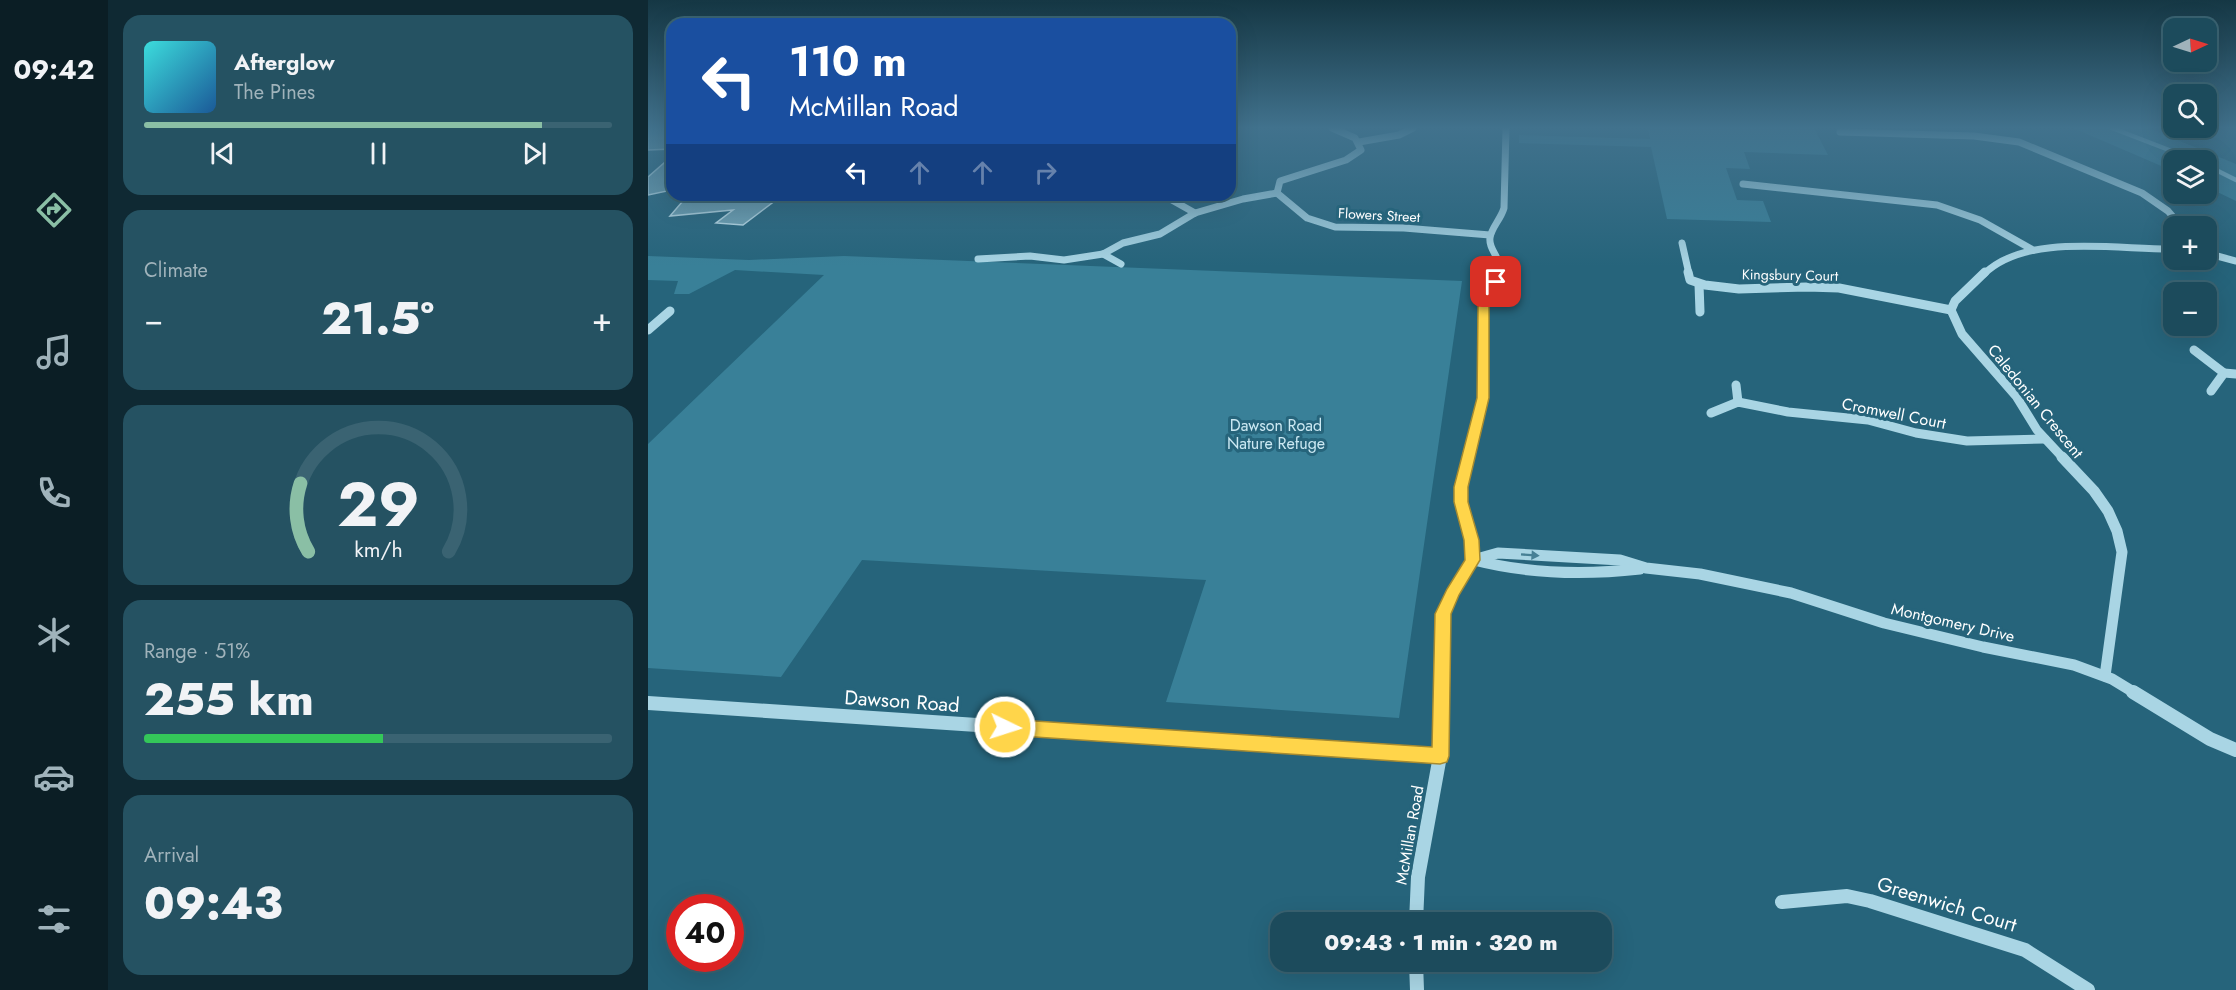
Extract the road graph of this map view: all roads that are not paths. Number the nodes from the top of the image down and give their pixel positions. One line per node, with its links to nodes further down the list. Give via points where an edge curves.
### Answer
1 (1297, 174): 5 (street, via 1280,182)
2 (1505, 174): 9 (street, via 1504,208)
3 (2100, 174): 8 (street, via 2155,201)
4 (1743, 184): 12 (street, via 1805,188 1950,208 1995,225)
5 (1276, 193): 7 (street); 9 (street, Flowers Street, via 1307,218 1335,227)
6 (1174, 201): 7 (street)
7 (1195, 213): 13 (street, via 1160,234 1123,243)
8 (2172, 216)
9 (1490, 235): 31 (street, via 1500,268 1484,307 1483,398 1461,487)
10 (1682, 243): 18 (street, via 1690,280)
11 (2163, 249): 12 (street)
12 (2033, 250): 19 (street, via 1991,265 1953,302)
13 (1103, 254): 15 (street, via 1064,260 1030,256); 17 (street)
14 (2217, 256): 16 (street)
15 (978, 259)
16 (2236, 261)
17 (1121, 264)
18 (1699, 284): 19 (street, Kingsbury Court, via 1826,287); 21 (street)
19 (1950, 310): 30 (street, Caledonian Crescent, via 1962,334 2004,380)
20 (670, 311): 22 (street)
21 (1700, 312)
22 (648, 330)
23 (2194, 350): 24 (street)
24 (2224, 373): 25 (street); 27 (street)
25 (2236, 374)
26 (1736, 385): 28 (street)
27 (2211, 391)
28 (1738, 402): 29 (street); 30 (street, Cromwell Court, via 1788,412 1868,420 1967,441)
29 (1711, 413)
30 (2045, 440): 32 (street, Caledonian Crescent, via 2094,491 2117,531 2122,552)
31 (1473, 560): 32 (street, Montgomery Drive, via 1496,567 1527,569 1613,572 1646,568 1700,574 1791,593 1884,623 2074,665); 35 (street, McMillan Road, via 1443,614)
32 (2105, 676): 34 (street, Montgomery Drive, via 2210,739)
33 (648, 703): 35 (street, Dawson Road)
34 (2236, 750)
35 (1440, 756): 37 (street, McMillan Road, via 1418,877)
36 (1782, 902): 40 (street, Greenwich Court, via 1847,896 1870,901 2025,950)
37 (1416, 912)
38 (1416, 972): 39 (street)
39 (1417, 990)
40 (2088, 990)

